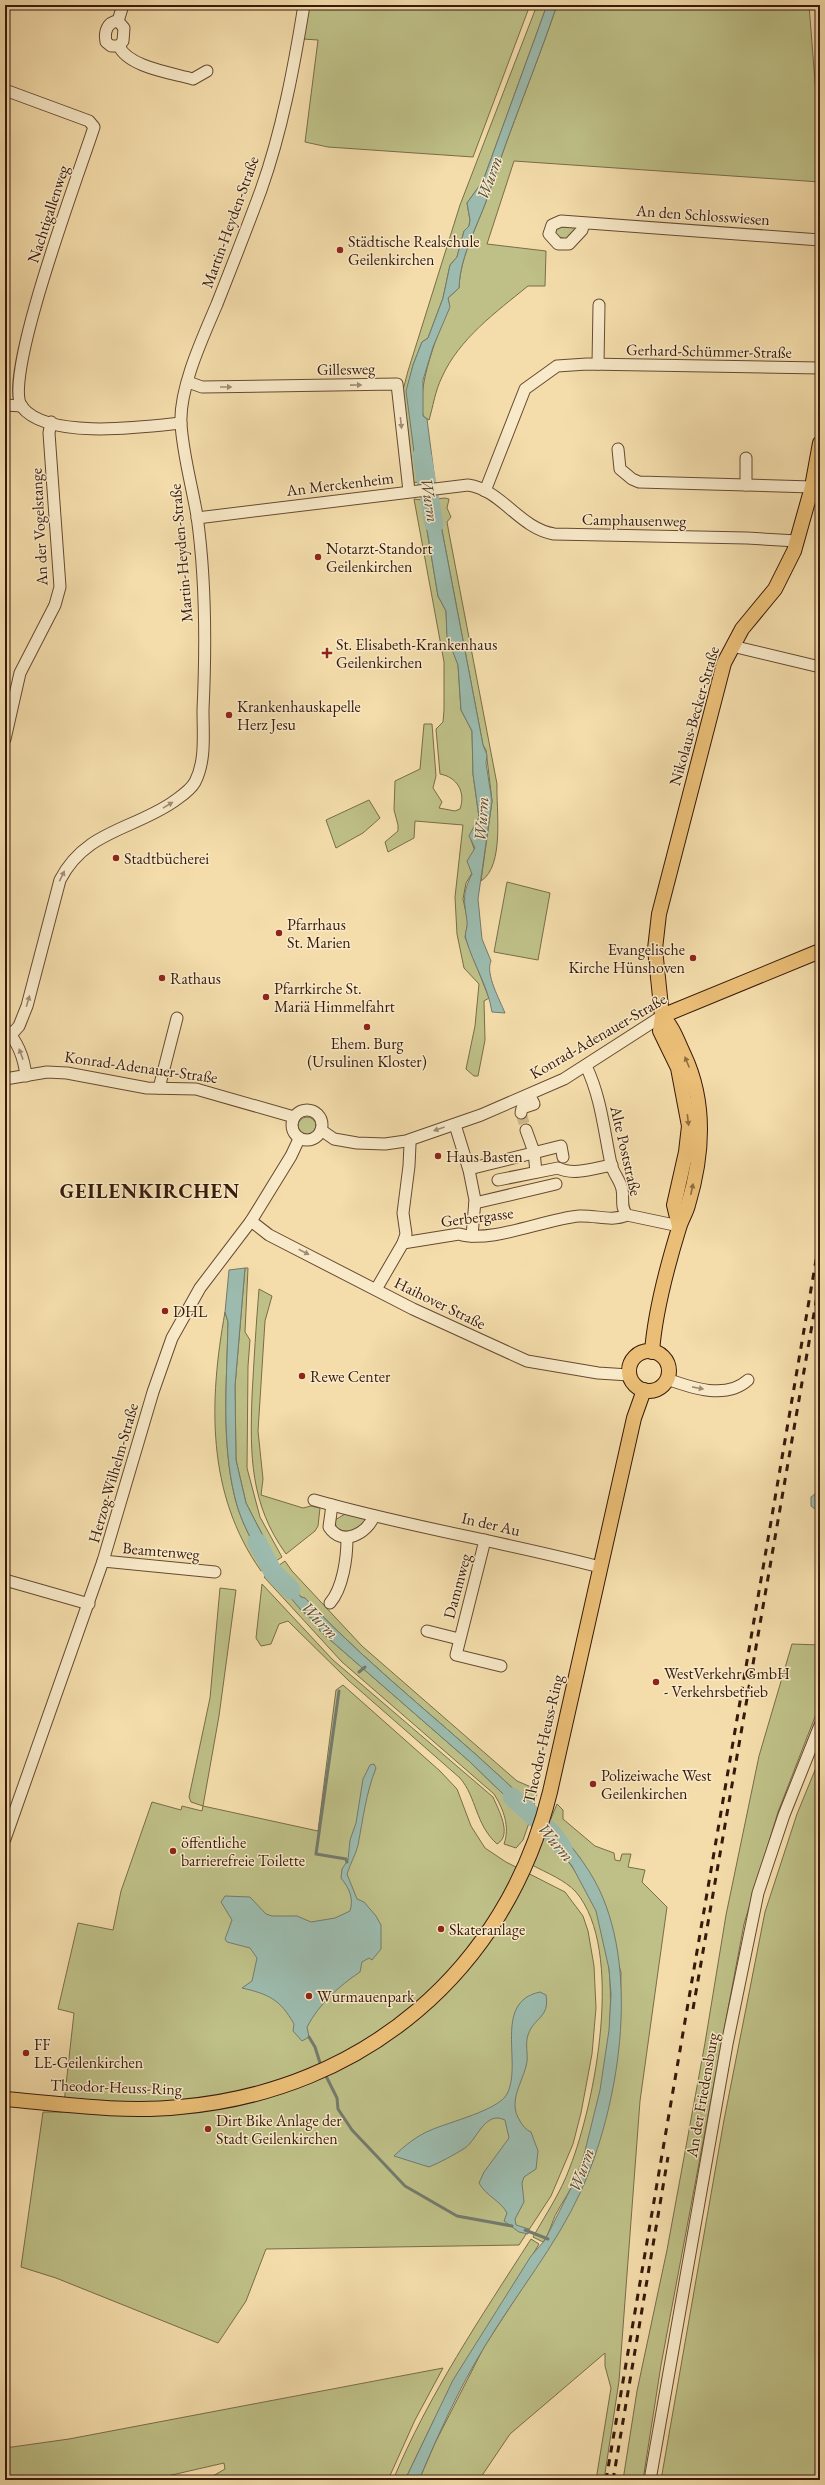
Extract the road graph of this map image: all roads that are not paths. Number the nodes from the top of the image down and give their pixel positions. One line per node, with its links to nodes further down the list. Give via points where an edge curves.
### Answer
1 (123, 5): 3 (street)
2 (304, 5): 12 (street, Martin-Heyden-Straße, via 290,86 262,188 199,346)
3 (118, 21): 4 (street, via 124,28 123,41); 4 (street, via 107,27 105,39 109,45)
4 (119, 46): 5 (street, via 124,55 134,61 193,79)
5 (207, 70)
6 (5, 90): 14 (street, Nachtigallenweg, via 89,121 94,128 52,248 34,311 18,390 18,400)
7 (584, 223): 8 (street, An den Schlosswiesen)
8 (820, 240)
9 (599, 305): 10 (street)
10 (598, 364): 11 (street, Gerhard-Schümmer-Straße); 23 (street, Gerhard-Schümmer-Straße, via 557,366 525,389)
11 (820, 368)
12 (188, 382): 16 (street, Martin-Heyden-Straße); 22 (street, Gillesweg, one-way to 22, via 202,387 397,384)
13 (5, 405): 14 (street)
14 (22, 406): 15 (street, via 38,419)
15 (51, 422): 16 (street, via 85,429 114,430); 28 (street, An der Vogelstange, via 49,433 60,587 54,605 20,673)
16 (181, 423): 24 (street, Martin-Heyden-Straße)
17 (820, 443): 21 (main road, Nikolaus-Becker-Straße)
18 (618, 449): 20 (street, via 620,469 639,482)
19 (746, 458): 20 (street)
20 (746, 485): 21 (street)
21 (812, 487): 25 (main road, Nikolaus-Becker-Straße)
22 (411, 491): 23 (street, An Merckenheim, via 468,485); 24 (street, An Merckenheim)
23 (486, 491): 25 (street, Camphausenweg, via 529,525 544,533)
24 (197, 518): 32 (street, Martin-Heyden-Straße, one-way to 24, via 19,1026 27,1006 60,880 68,864 83,849 102,836 167,806 188,791 194,783 202,761 204,621)
25 (797, 541): 26 (main road, Nikolaus-Becker-Straße, via 775,589 742,629)
26 (732, 646): 27 (street); 30 (main road, Nikolaus-Becker-Straße, via 724,663 710,714 659,914 655,950)
27 (820, 667)
28 (5, 739)
29 (820, 951): 30 (main road, Konrad-Adenauer-Straße)
30 (662, 1016): 33 (street, Konrad-Adenauer-Straße); 55 (main road, via 671,1026 688,1063 698,1096 702,1124 701,1149 691,1196)
31 (177, 1018): 36 (street)
32 (8, 1032): 34 (street, one-way to 32, via 23,1056)
33 (586, 1066): 41 (street, Konrad-Adenauer-Straße, one-way to 41, via 564,1079 502,1106 394,1143 340,1141); 47 (street, Alte Poststraße, via 595,1086)
34 (26, 1076): 35 (street, Konrad-Adenauer-Straße); 36 (street, Konrad-Adenauer-Straße, via 47,1072 67,1073)
35 (5, 1079)
36 (159, 1088): 39 (street, Konrad-Adenauer-Straße, via 196,1089)
37 (532, 1100): 38 (street, Konrad-Adenauer-Straße, via 534,1104 522,1108)
38 (522, 1114)
39 (294, 1117): 41 (street, via 305,1110 314,1112 320,1118); 43 (street, via 292,1131)
40 (456, 1128): 48 (street)
41 (321, 1130): 43 (street, via 312,1140)
42 (526, 1130): 45 (street)
43 (299, 1139): 54 (street, Herzog-Wilhelm-Straße)
44 (410, 1144): 57 (street, via 403,1212 406,1234)
45 (534, 1152): 46 (street, via 561,1146); 48 (street); 49 (street)
46 (563, 1157)
47 (612, 1165): 49 (street, via 575,1172 566,1172 558,1168); 53 (street, Alte Poststraße, via 622,1188 622,1204)
48 (469, 1169): 52 (street)
49 (536, 1172): 50 (street)
50 (498, 1180)
51 (556, 1184): 52 (street)
52 (475, 1203): 56 (street)
53 (628, 1215): 55 (street, Alte Poststraße); 56 (street, Gerbergasse, via 616,1220 580,1216)
54 (251, 1221): 60 (street, Haihover Straße, one-way to 60, via 269,1235 413,1309 527,1361 598,1373); 69 (street, Herzog-Wilhelm-Straße, via 200,1288 172,1338 153,1392)
55 (679, 1226): 59 (main road, via 653,1337)
56 (472, 1236): 57 (street, Gerbergasse, via 459,1234)
57 (403, 1243): 58 (street)
58 (378, 1286)
59 (652, 1352): 60 (main road, via 643,1353 635,1358 630,1366); 61 (main road, via 661,1356 667,1364)
60 (629, 1375): 63 (main road, via 636,1386)
61 (667, 1379): 62 (street, one-way to 62, via 710,1391 731,1390 742,1386); 63 (main road, via 660,1387)
62 (748, 1380)
63 (644, 1390): 70 (main road, Theodor-Heuss-Ring, via 634,1418)
64 (314, 1500): 65 (street, In der Au)
65 (332, 1505): 66 (street, In der Au); 67 (street, via 329,1527 333,1533)
66 (374, 1516): 67 (street, via 372,1523 363,1532); 68 (street, In der Au)
67 (347, 1538): 73 (street, via 345,1561 335,1597)
68 (485, 1540): 70 (street, In der Au); 76 (street, Dammweg)
69 (103, 1562): 71 (street, Beamtenweg); 74 (street, Herzog-Wilhelm-Straße)
70 (600, 1567): 80 (main road, Theodor-Heuss-Ring, via 547,1802 535,1843 515,1888 472,1954 419,2011 391,2032 338,2063 294,2083 235,2099 181,2107 128,2108)
71 (215, 1572)
72 (5, 1580): 74 (street)
73 (330, 1603)
74 (89, 1604): 79 (street, Herzog-Wilhelm-Straße)
75 (426, 1631): 76 (street, Dammweg)
76 (459, 1639): 77 (street, Dammweg, via 456,1655)
77 (501, 1666)
78 (820, 1725): 81 (street, An der Friedensburg, via 784,1816 758,1893 726,2044)
79 (5, 1839)
80 (5, 2099)
81 (650, 2480)

